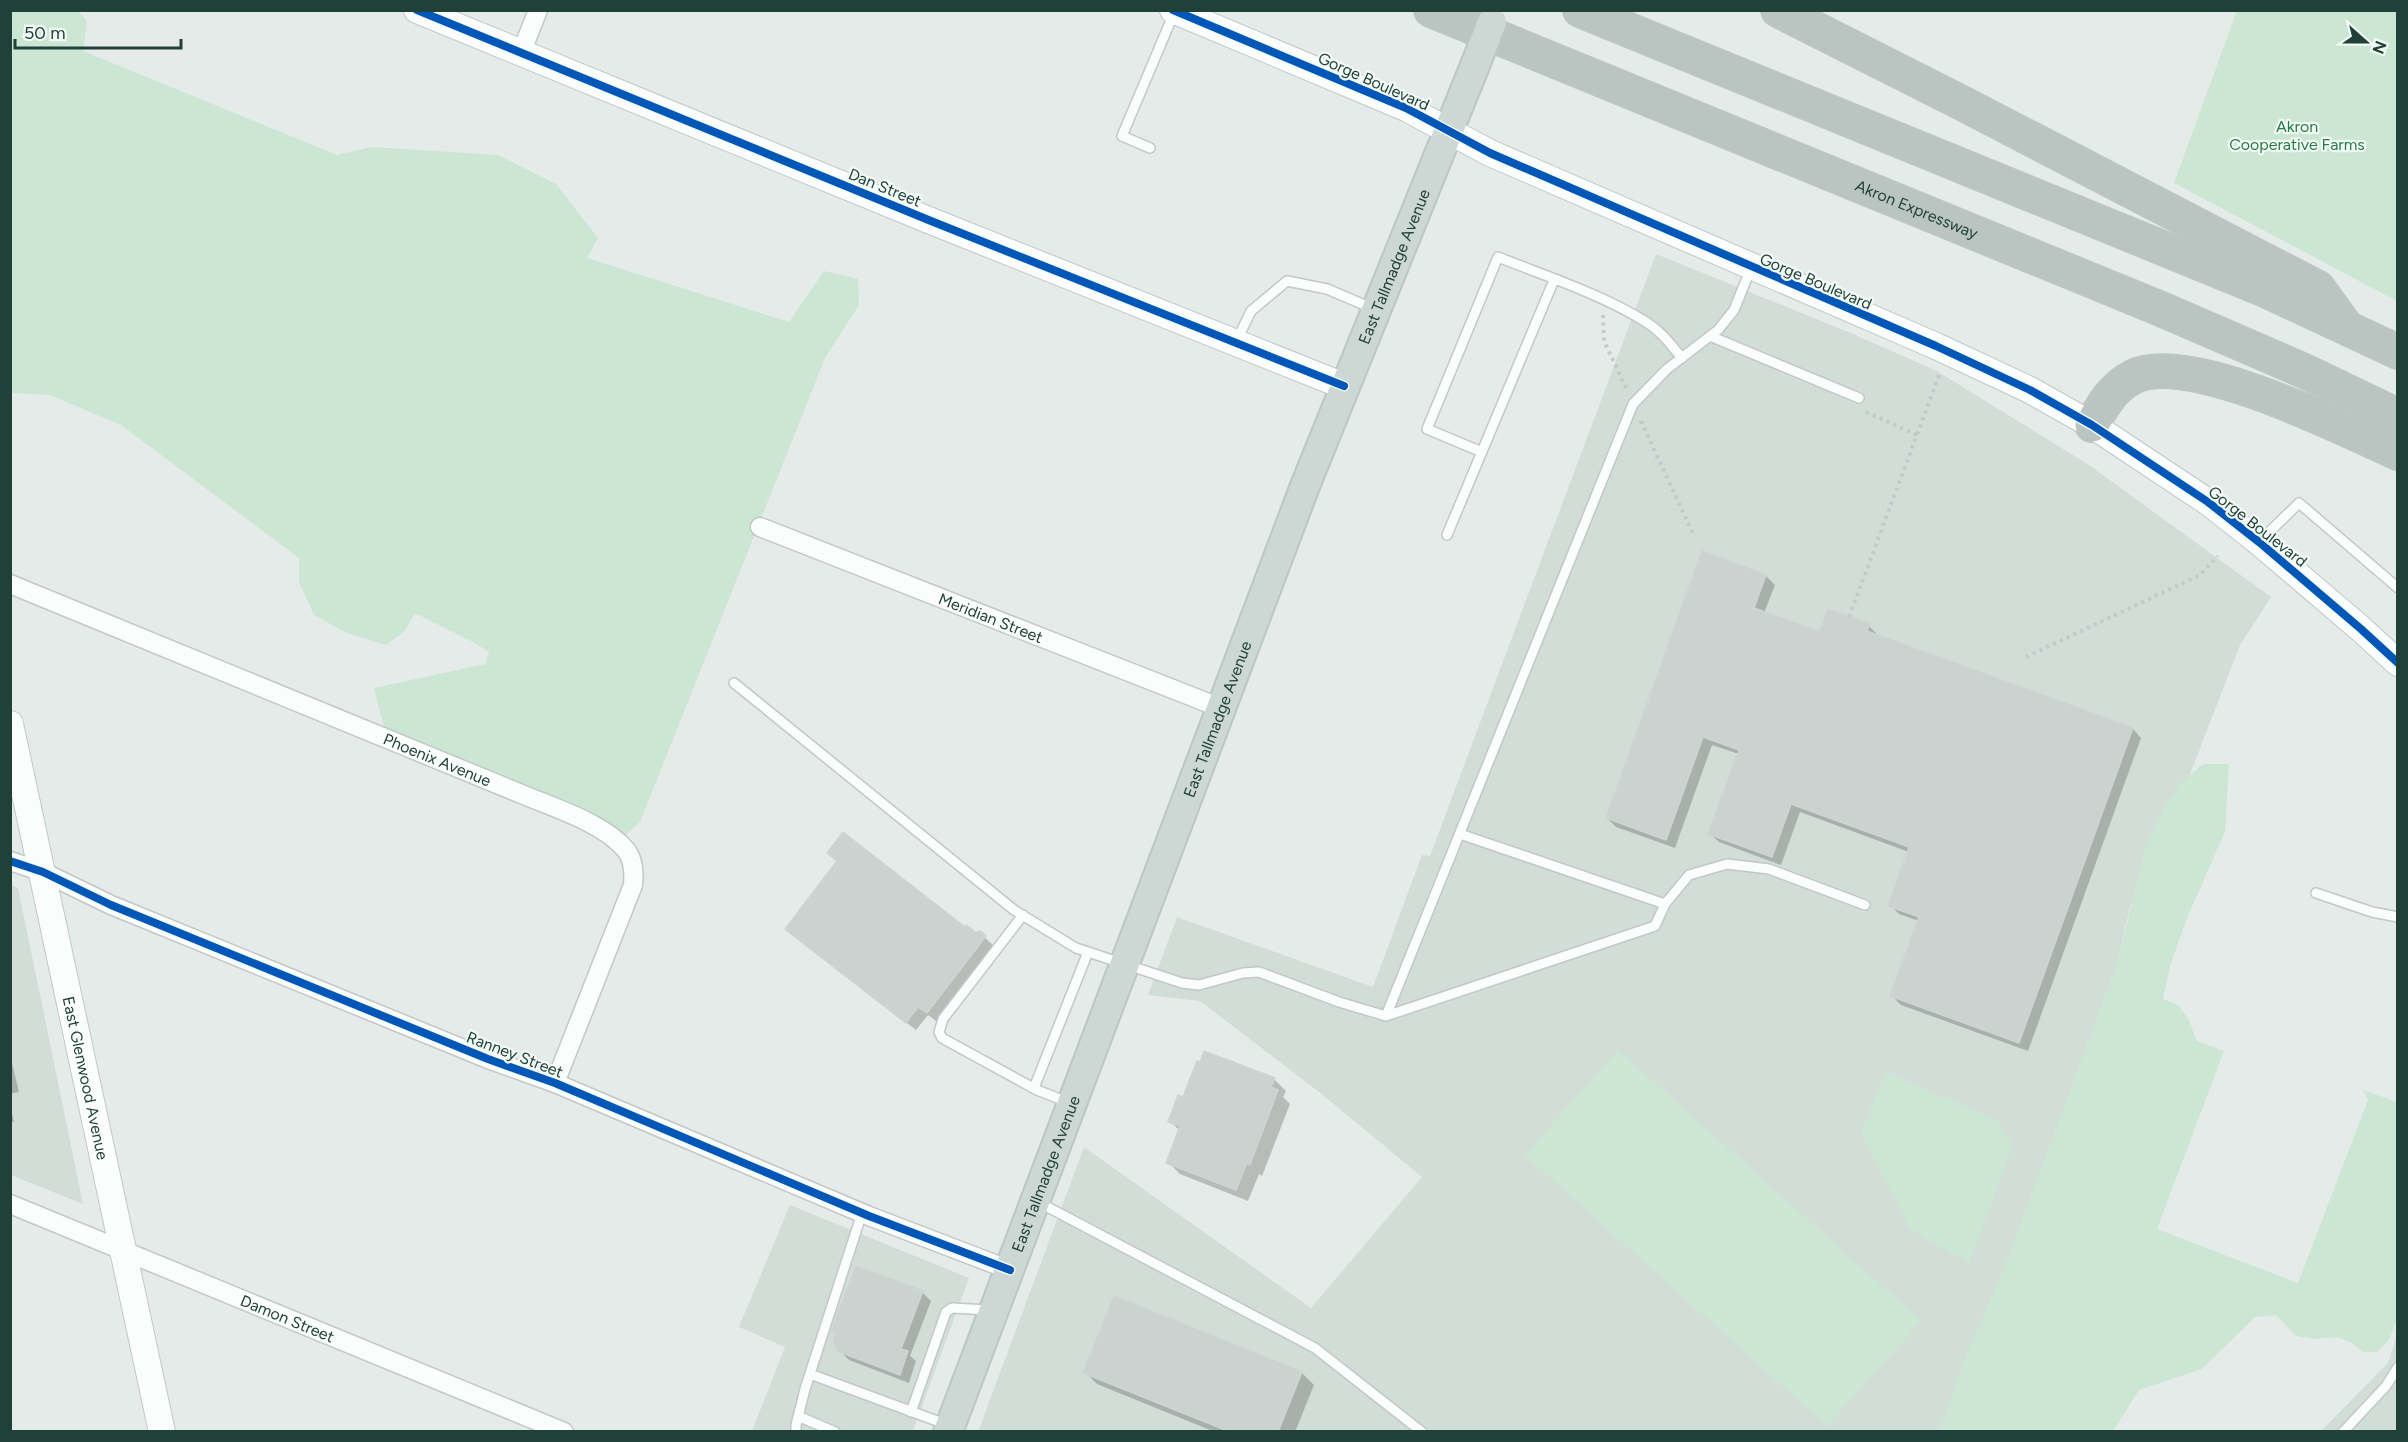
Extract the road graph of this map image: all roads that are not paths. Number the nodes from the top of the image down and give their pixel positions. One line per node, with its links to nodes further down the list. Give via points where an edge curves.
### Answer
1 (417, 10): 8 (street, Dan Street)
2 (538, 10): 8 (street)
3 (1431, 10): 21 (highway, Akron Expressway, via 2161,309)
4 (1497, 10): 9 (main road, East Tallmadge Avenue, bridge)
5 (1580, 10): 14 (highway, via 2252,284)
6 (1778, 10): 14 (highway, via 2318,288)
7 (1174, 11): 9 (street, Gorge Boulevard); 10 (lane, via 1122,136)
8 (521, 53): 16 (street, Dan Street)
9 (1450, 130): 11 (street, Gorge Boulevard, via 1490,153); 13 (main road, East Tallmadge Avenue)
10 (1150, 148)
11 (1751, 268): 15 (lane, via 1734,310); 22 (street, Gorge Boulevard, via 1936,346 2030,390)
12 (1554, 279): 18 (lane, via 1647,323); 23 (lane); 23 (lane, via 1498,257 1426,429)
13 (1376, 310): 16 (lane, via 1327,290 1287,281 1251,311); 19 (main road, East Tallmadge Avenue)
14 (2345, 326): 17 (highway)
15 (1710, 336): 18 (lane); 20 (lane)
16 (1236, 342): 19 (street, Dan Street)
17 (2397, 352)
18 (1682, 358): 34 (lane, via 1633,404)
19 (1344, 386): 32 (main road, East Tallmadge Avenue)
20 (1859, 398)
21 (2397, 416)
22 (2092, 425): 24 (highway, via 2105,401 2133,376 2163,370 2202,376 2274,399); 27 (street, Gorge Boulevard, via 2208,502)
23 (1482, 452): 26 (lane)
24 (2397, 453)
25 (760, 527): 32 (street, Meridian Street)
26 (1447, 535)
27 (2259, 542): 29 (lane, via 2299,503); 30 (street, Gorge Boulevard)
28 (10, 584): 45 (street, Phoenix Avenue, via 598,827 626,850 634,867 633,885)
29 (2397, 588)
30 (2397, 663)
31 (734, 683): 40 (lane)
32 (1221, 708): 43 (main road, East Tallmadge Avenue)
33 (10, 724): 36 (street, East Glenwood Avenue)
34 (1460, 834): 38 (lane); 44 (lane)
35 (10, 861): 36 (street, Ranney Street)
36 (43, 872): 45 (street, Ranney Street, via 133,914); 51 (street, East Glenwood Avenue)
37 (2316, 893): 41 (lane)
38 (1665, 904): 39 (lane, via 1689,875 1727,864 1769,869); 44 (lane, via 1655,926)
39 (1865, 905)
40 (1023, 915): 42 (lane); 46 (lane, via 943,1019 939,1032 942,1038)
41 (2397, 917)
42 (1088, 952): 43 (lane); 46 (lane)
43 (1125, 965): 44 (lane, via 1182,983 1199,984 1259,972); 47 (main road, East Tallmadge Avenue)
44 (1386, 1016)
45 (555, 1083): 50 (street, Ranney Street)
46 (1034, 1088): 47 (lane)
47 (1072, 1104): 48 (main road, East Tallmadge Avenue)
48 (1036, 1200): 52 (main road, East Tallmadge Avenue); 63 (lane, via 1315,1348)
49 (10, 1204): 51 (street, Damon Street)
50 (862, 1213): 52 (street, Ranney Street); 55 (lane)
51 (125, 1252): 59 (street, East Glenwood Avenue); 60 (street, Damon Street)
52 (1010, 1270): 53 (main road, East Tallmadge Avenue)
53 (995, 1310): 56 (lane, via 952,1308 946,1312); 58 (main road, East Tallmadge Avenue)
54 (2397, 1367): 64 (lane, via 2386,1386)
55 (810, 1374): 56 (lane); 57 (lane)
56 (911, 1412): 58 (lane)
57 (798, 1416): 61 (lane); 62 (lane)
58 (949, 1429)
59 (162, 1431)
60 (564, 1431)
61 (796, 1431)
62 (836, 1431)
63 (1422, 1431)
64 (2343, 1431)

